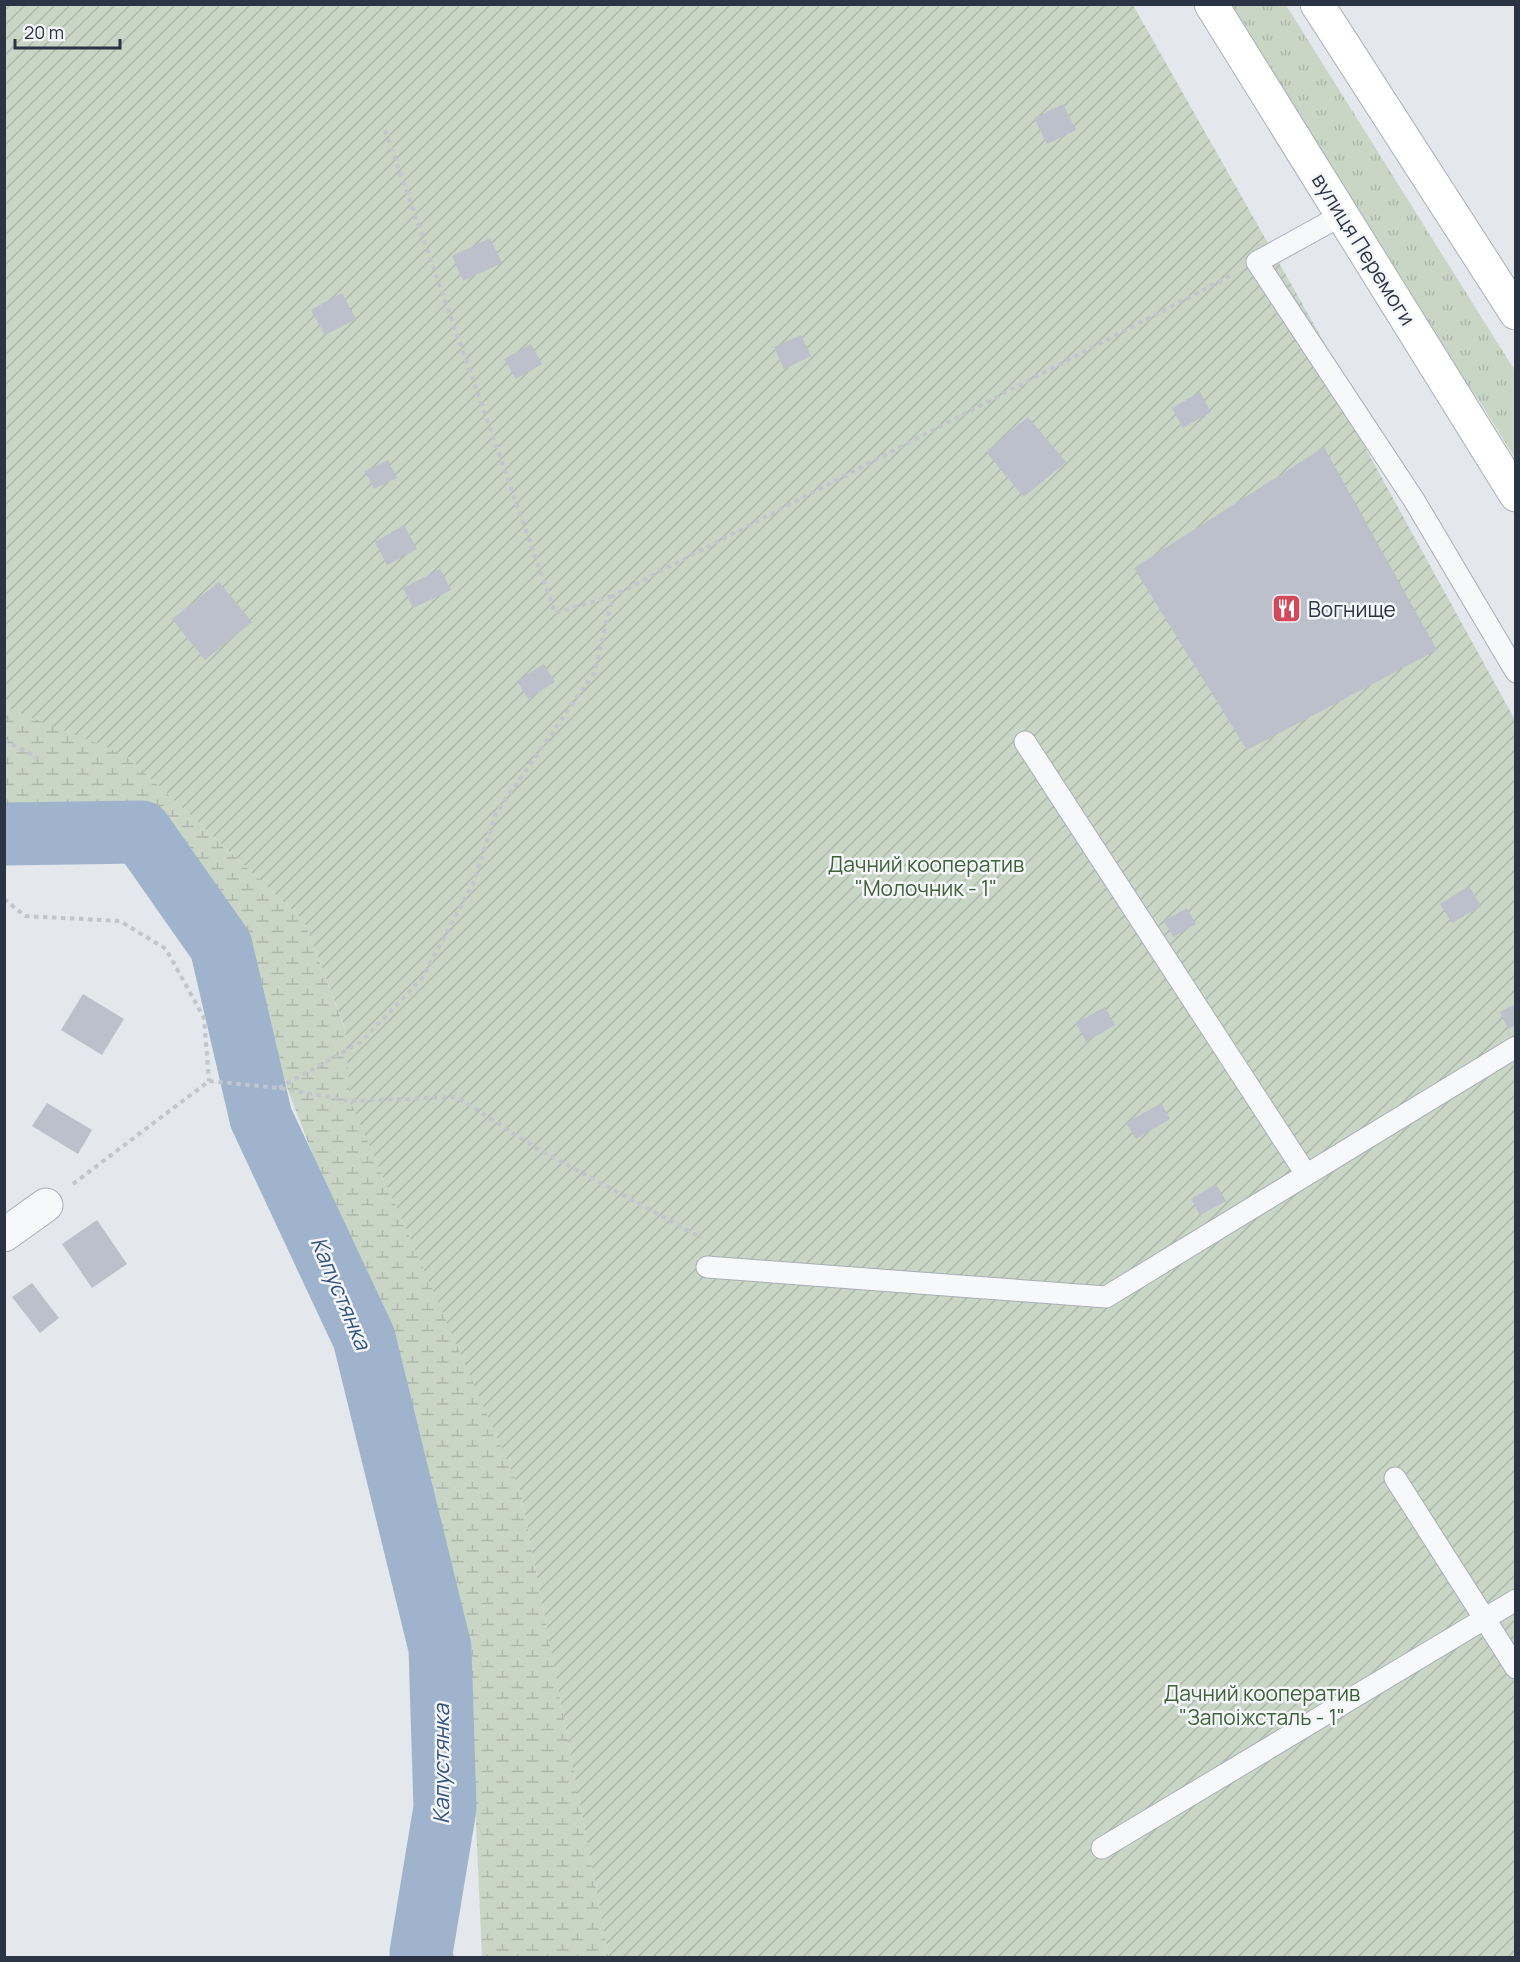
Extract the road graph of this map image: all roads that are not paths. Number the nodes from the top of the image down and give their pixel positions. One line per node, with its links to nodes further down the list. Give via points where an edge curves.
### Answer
1 (1211, 4): 3 (main road, вулиця Перемоги)
2 (1317, 4): 4 (main road)
3 (1342, 215): 5 (main road, вулиця Перемоги); 6 (lane, via 1257,262 1414,500)
4 (1515, 313)
5 (1515, 495)
6 (1515, 672)
7 (1025, 742): 9 (lane)
8 (1515, 1047): 9 (lane)
9 (1306, 1174): 12 (lane, via 1106,1297)
10 (46, 1205): 11 (street)
11 (4, 1235)
12 (707, 1267)
13 (1395, 1478): 15 (lane)
14 (1515, 1600): 15 (lane)
15 (1484, 1619): 16 (lane); 17 (lane)
16 (1515, 1668)
17 (1102, 1848)

